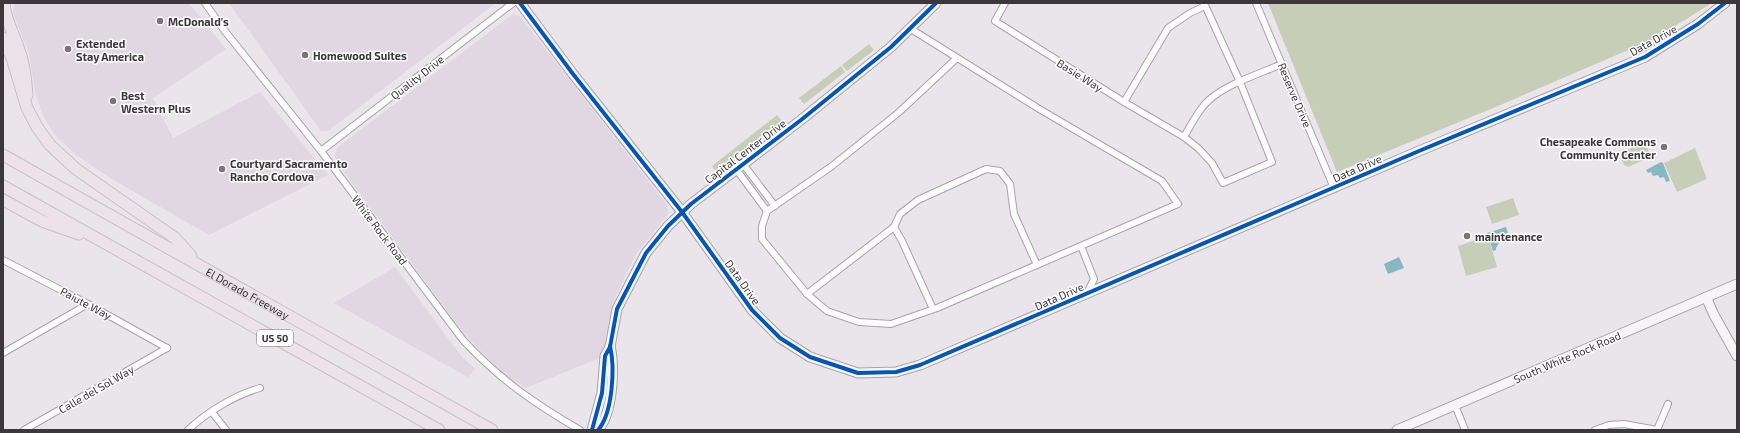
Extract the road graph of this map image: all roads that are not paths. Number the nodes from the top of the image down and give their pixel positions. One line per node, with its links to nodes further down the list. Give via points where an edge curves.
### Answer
1 (4, 3): 16 (highway, via 4,13 22,57)
2 (205, 3): 18 (street, White Rock Road)
3 (513, 3): 18 (street, Quality Drive)
4 (520, 3): 26 (street, Data Drive)
5 (936, 3): 10 (street, Capital Center Drive)
6 (1005, 3): 15 (street, Basie Way, via 995,21)
7 (1256, 3): 13 (street, Reserve Drive)
8 (1725, 3): 22 (street, Data Drive, via 1698,24 1645,57)
9 (1205, 5): 14 (street); 15 (street, via 1168,28)
10 (911, 29): 12 (street); 20 (street, Capital Center Drive, via 801,120)
11 (3, 38): 16 (highway, via 12,58)
12 (957, 58): 24 (street, via 898,113 832,166); 29 (street, via 1162,182 1178,204)
13 (1282, 64): 14 (street); 22 (street, Reserve Drive)
14 (1240, 82): 17 (street, via 1208,101); 17 (street, Basie Way, via 1272,162 1223,183 1212,163)
15 (1124, 102): 17 (street, Basie Way)
16 (27, 108): 31 (highway, via 37,127 59,154 76,169 175,238)
17 (1184, 137)
18 (321, 151): 52 (street, White Rock Road, via 470,347 520,393)
19 (3, 155): 31 (highway, El Dorado Freeway / US 50)
20 (739, 167): 24 (street); 25 (street); 26 (street, Capital Center Drive)
21 (3, 186): 28 (highway, US 50)
22 (1334, 188): 34 (street, Data Drive)
23 (3, 200): 28 (highway, via 42,220)
24 (775, 206): 25 (street)
25 (767, 211): 35 (street, via 762,226 762,239)
26 (682, 212): 34 (street, Data Drive, via 752,310 780,338 810,357 858,373 909,369); 39 (street, Capital Center Drive, via 656,240 637,267 617,309)
27 (894, 227): 32 (street, via 900,214 918,200 986,169 1000,171 1010,184 1014,214); 35 (street); 38 (street)
28 (111, 246): 50 (highway, US 50)
29 (1080, 246): 32 (street); 34 (street, via 1094,279)
30 (4, 262): 37 (street, Paiute Way)
31 (196, 263): 51 (highway, El Dorado Freeway / US 50)
32 (1037, 265): 38 (street)
33 (1737, 284): 36 (street, South White Rock Road)
34 (1087, 293)
35 (807, 294): 38 (street, via 827,311 859,322 891,324)
36 (1706, 297): 42 (street); 45 (street, South White Rock Road)
37 (88, 304): 40 (street, Paiute Way); 41 (street)
38 (932, 310)
39 (610, 346): 53 (street, Capital Center Drive, via 605,356 602,393); 54 (street, Capital Center Drive, via 614,360 612,387 605,415)
40 (168, 348): 47 (street, Calle del Sol Way)
41 (3, 353)
42 (1737, 356)
43 (260, 388): 46 (street)
44 (1668, 404): 58 (street)
45 (1455, 405): 55 (street, South White Rock Road); 56 (street)
46 (212, 412): 48 (street); 49 (street)
47 (24, 430)
48 (188, 430)
49 (226, 430)
50 (439, 430)
51 (492, 430)
52 (580, 430)
53 (592, 430)
54 (598, 430)
55 (1397, 430)
56 (1465, 430)
57 (1595, 430): 58 (street, via 1609,425 1624,424)
58 (1657, 430)

